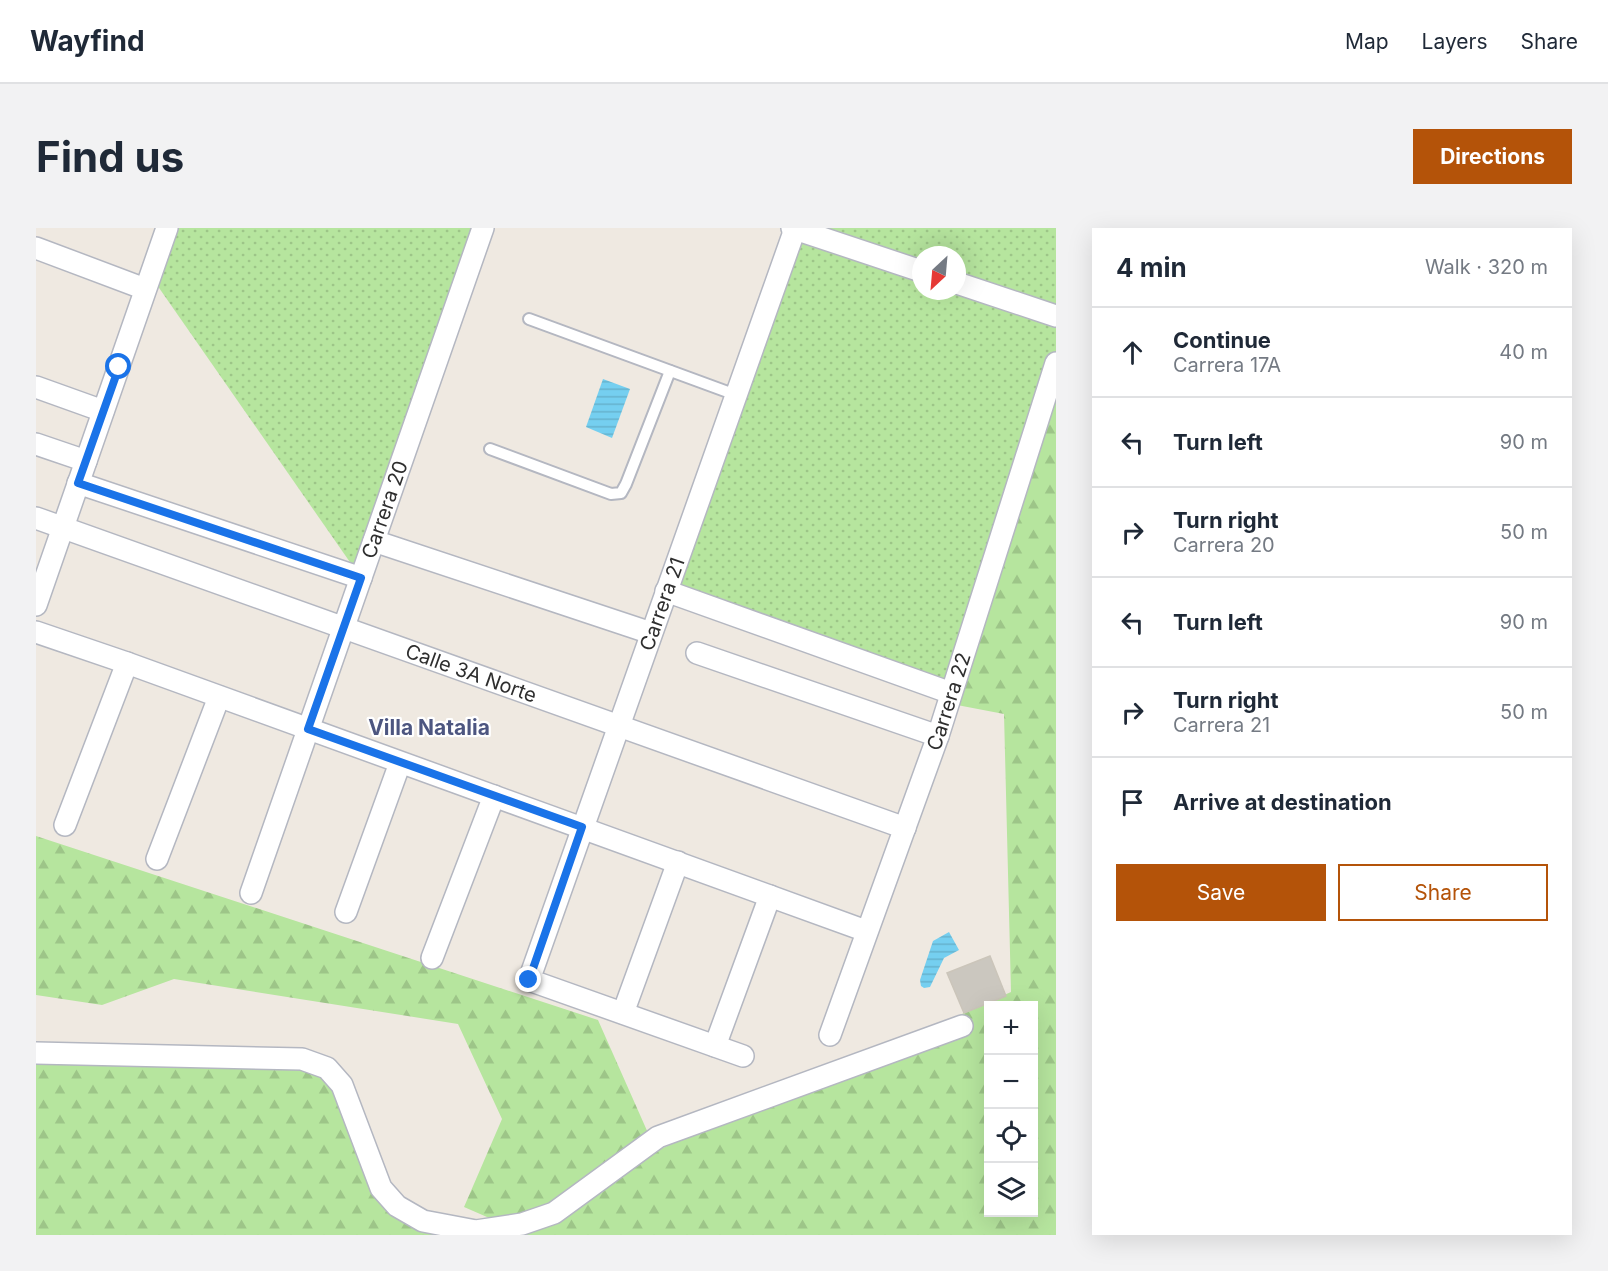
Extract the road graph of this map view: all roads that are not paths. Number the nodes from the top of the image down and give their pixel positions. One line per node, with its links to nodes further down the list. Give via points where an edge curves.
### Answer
1 (167, 228): 7 (street)
2 (483, 228): 21 (street, Carrera 20)
3 (793, 229): 5 (street); 13 (street, Carrera 21)
4 (36, 248): 7 (street)
5 (912, 268)
6 (966, 286): 8 (street)
7 (145, 289): 14 (street)
8 (1056, 316)
9 (529, 319): 11 (lane)
10 (1056, 363): 30 (street, Carrera 22)
11 (670, 371): 13 (lane); 16 (lane, via 621,493 611,494)
12 (36, 387): 14 (street)
13 (736, 394): 23 (street, Carrera 21)
14 (103, 411): 17 (street)
15 (36, 444): 17 (street)
16 (490, 449)
17 (86, 461): 18 (street)
18 (78, 483): 20 (street); 22 (street)
19 (36, 518): 20 (street, Calle 3A Norte)
20 (63, 527): 24 (street); 25 (street, Calle 3A Norte)
21 (374, 541): 22 (street, Carrera 20); 27 (street)
22 (361, 578): 25 (street, Carrera 20)
23 (666, 591): 27 (street, Carrera 21); 30 (street)
24 (36, 605)
25 (343, 628): 32 (street, Calle 3A Norte); 33 (street, Carrera 20)
26 (36, 632): 29 (street)
27 (651, 633): 32 (street, Carrera 21)
28 (697, 653): 34 (street)
29 (128, 663): 31 (street); 37 (street)
30 (951, 693): 34 (street, Carrera 22)
31 (219, 697): 33 (street); 40 (street)
32 (618, 726): 38 (street, Carrera 21); 39 (street, Calle 3A Norte)
33 (308, 729): 35 (street); 42 (street, Carrera 20)
34 (938, 736): 39 (street, Carrera 22)
35 (400, 763): 36 (street); 44 (street)
36 (494, 796): 38 (street); 46 (street)
37 (65, 825)
38 (582, 827): 41 (street); 47 (street, Carrera 21, via 529,980)
39 (905, 828): 45 (street, Carrera 22)
40 (157, 859)
41 (678, 862): 43 (street); 47 (street)
42 (251, 892)
43 (770, 896): 45 (street); 50 (street)
44 (346, 912)
45 (866, 931): 49 (street, Carrera 22)
46 (432, 958)
47 (623, 1013): 50 (street)
48 (962, 1026): 51 (street, via 658,1137 554,1213 522,1224 476,1231 423,1221 397,1206 381,1188 342,1085 327,1068 302,1059)
49 (830, 1035)
50 (715, 1046): 52 (street)
51 (36, 1053)
52 (743, 1056)

